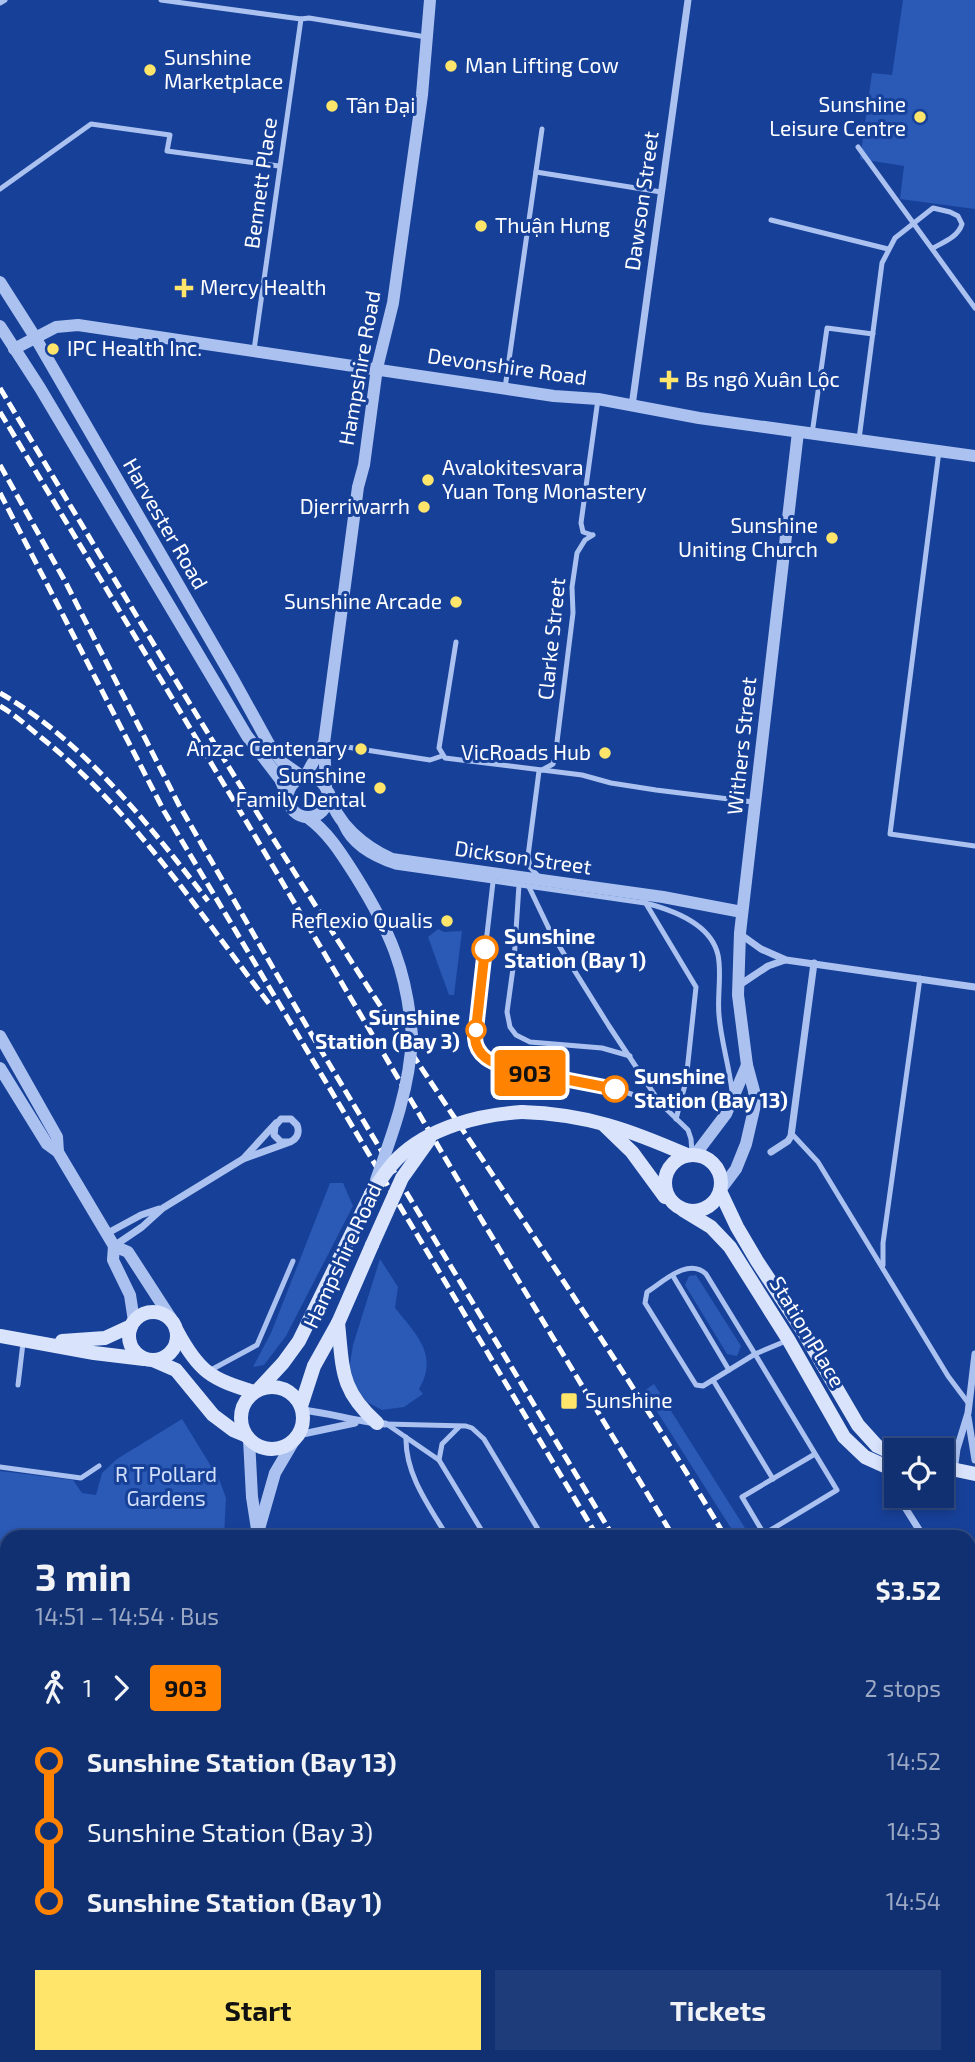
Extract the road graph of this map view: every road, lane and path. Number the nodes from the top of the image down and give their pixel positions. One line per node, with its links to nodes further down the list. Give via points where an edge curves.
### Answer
1 (5, 0): 5 (lane)
2 (161, 0): 6 (lane)
3 (430, 0): 7 (street, Hampshire Road)
4 (688, 0): 13 (street, Dawson Street)
5 (0, 3)
6 (302, 19): 7 (lane); 10 (lane, Bennett Place)
7 (426, 37): 25 (street, Hampshire Road, via 393,303)
8 (542, 129): 11 (lane)
9 (858, 147): 15 (lane)
10 (279, 166): 12 (lane, via 167,151 170,135 91,124); 24 (lane, Bennett Place)
11 (536, 172): 13 (lane); 26 (lane)
12 (0, 190)
13 (661, 192): 28 (street, Dawson Street)
14 (771, 220): 17 (lane)
15 (914, 223): 16 (lane); 16 (lane, via 933,208 942,208 961,220 960,230); 17 (lane)
16 (933, 248): 19 (lane)
17 (888, 249): 21 (lane)
18 (0, 282): 22 (street, Harvester Road)
19 (975, 308)
20 (0, 326): 23 (street, Harvester Road)
21 (873, 334): 30 (lane, via 827,328); 31 (lane)
22 (34, 337): 23 (street, Devonshire Road); 24 (street, Devonshire Road, via 62,325 78,325); 39 (street, Harvester Road, via 270,746 283,763)
23 (14, 349): 41 (street, Harvester Road)
24 (254, 350): 25 (street, Devonshire Road)
25 (377, 368): 26 (street, Devonshire Road); 35 (street, Hampshire Road)
26 (505, 388): 27 (street, Devonshire Road)
27 (598, 399): 28 (street, Devonshire Road); 38 (lane, Clarke Street, via 582,519 583,532 593,535 578,550 574,570 555,760)
28 (632, 407): 29 (street, Devonshire Road)
29 (798, 432): 30 (street, Devonshire Road); 42 (street, Withers Street)
30 (812, 434): 31 (street, Devonshire Road)
31 (859, 440): 32 (street, Devonshire Road)
32 (939, 451): 33 (street, Devonshire Road); 45 (lane, via 890,834)
33 (975, 456)
34 (456, 642): 37 (lane, via 439,748)
35 (324, 743): 39 (street, Hampshire Road); 40 (street, Hampshire Road)
36 (347, 747): 37 (lane, via 430,760)
37 (442, 756): 38 (lane)
38 (539, 771): 42 (lane); 46 (lane, Clarke Street, via 528,859 533,872)
39 (304, 777): 40 (street, via 317,778); 41 (street, via 292,784)
40 (327, 790): 43 (street, Dickson Street); 44 (street, via 323,811)
41 (288, 797): 44 (street, via 293,811)
42 (755, 803): 51 (street, Withers Street)
43 (334, 808): 46 (street, Dickson Street, via 362,840 392,859); 47 (lane, via 348,839 387,865)
44 (307, 817): 75 (street, Hampshire Road, bridge, via 354,872 383,922 407,988 411,1063 405,1095)
45 (975, 846)
46 (544, 880): 50 (street, Dickson Street)
47 (493, 882): 48 (lane); 63 (lane, via 475,1038 482,1055 508,1068 615,1089)
48 (519, 885): 49 (lane); 59 (lane, via 507,1012 510,1027 530,1042 602,1048)
49 (529, 887): 50 (lane); 59 (lane, via 551,933)
50 (643, 898): 51 (street, Dickson Street); 62 (lane, via 688,919 714,944 719,962 721,1032); 64 (lane, via 696,987 685,1084)
51 (741, 912): 52 (street, Withers Street)
52 (740, 933): 53 (street); 56 (street, Withers Street)
53 (786, 960): 54 (street); 56 (street)
54 (814, 963): 55 (street); 68 (street)
55 (920, 978): 57 (street); 81 (lane)
56 (738, 986): 60 (street, Withers Street)
57 (975, 987)
58 (0, 1036): 70 (street, via 57,1137)
59 (629, 1056): 63 (lane)
60 (747, 1065): 62 (street, Withers Street); 74 (street, Withers Street, via 755,1099 752,1125 736,1169)
61 (0, 1068): 70 (street, via 47,1144)
62 (733, 1101): 72 (street, Withers Street)
63 (660, 1103): 64 (lane)
64 (676, 1119): 72 (lane, via 689,1133)
65 (600, 1122): 67 (main road, Hampshire Road, bridge, via 522,1112); 72 (main road, Hampshire Road); 76 (main road)
66 (276, 1123): 69 (street, via 276,1138); 69 (street, via 286,1118 295,1123 298,1135); 73 (street)
67 (438, 1132): 75 (main road, Hampshire Road, bridge, via 397,1159); 84 (main road, Hampshire Road, bridge, via 402,1178)
68 (792, 1134): 71 (street); 81 (lane, via 818,1162)
69 (290, 1142): 73 (street)
70 (58, 1152): 78 (street)
71 (771, 1152)
72 (691, 1155): 74 (main road, via 716,1166); 76 (main road, via 674,1162 666,1174 665,1188)
73 (243, 1159): 77 (street)
74 (721, 1190): 76 (main road, via 706,1209 694,1212); 86 (main road, Station Place, via 737,1227)
75 (371, 1194): 98 (main road, Hampshire Road, via 299,1340)
76 (678, 1207): 88 (main road, Station Place, via 711,1227 730,1247)
77 (163, 1208): 78 (street); 79 (street)
78 (106, 1234): 79 (street)
79 (114, 1246): 83 (street, via 113,1260 130,1295); 85 (street, via 128,1252)
80 (293, 1261): 95 (lane, via 257,1345)
81 (883, 1268): 99 (lane)
82 (673, 1276): 91 (lane, via 688,1267 702,1270); 94 (lane); 96 (lane, via 647,1292 645,1303 693,1383 703,1386)
83 (132, 1323): 85 (main road, via 154,1312 164,1314); 90 (main road, via 105,1338); 93 (main road, via 132,1349)
84 (338, 1324): 100 (main road, Hampshire Road, via 314,1366); 103 (main road, via 347,1387 359,1406)
85 (175, 1326): 93 (main road, via 177,1340 172,1352); 95 (main road)
86 (803, 1331): 88 (main road); 108 (main road, Station Place, via 867,1438)
87 (0, 1336): 89 (main road)
88 (788, 1339): 91 (lane); 114 (main road, Station Place, via 844,1437 865,1457)
89 (24, 1340): 90 (main road); 97 (lane)
90 (43, 1343): 93 (main road)
91 (755, 1354): 94 (lane); 109 (lane)
92 (975, 1354): 99 (street)
93 (151, 1360): 105 (main road, via 176,1370 213,1415)
94 (729, 1370): 96 (lane)
95 (206, 1372): 98 (main road, via 219,1381)
96 (713, 1380): 118 (lane)
97 (18, 1385)
98 (256, 1391): 100 (main road, via 279,1387 292,1394); 105 (main road, via 242,1408)
99 (969, 1404): 101 (street)
100 (302, 1408): 102 (street); 106 (main road)
101 (968, 1413): 110 (street); 112 (street)
102 (359, 1422): 103 (street); 106 (street)
103 (381, 1424): 104 (lane); 107 (lane)
104 (466, 1426): 111 (lane, via 445,1441); 124 (lane, via 484,1439)
105 (247, 1437): 106 (main road, via 272,1450); 120 (street)
106 (297, 1437): 121 (street, via 275,1473)
107 (407, 1437): 111 (lane); 122 (lane, via 417,1485)
108 (884, 1449)
109 (815, 1454): 118 (lane); 126 (lane, via 837,1490)
110 (954, 1455)
111 (439, 1460): 123 (lane)
112 (975, 1460)
113 (99, 1466): 115 (lane, via 81,1478)
114 (884, 1466)
115 (0, 1467)
116 (954, 1471): 117 (main road)
117 (975, 1474)
118 (772, 1479): 125 (lane, via 742,1497)
119 (906, 1508): 127 (street)
120 (257, 1530)
121 (258, 1530)
122 (443, 1530)
123 (481, 1530)
124 (538, 1530)
125 (762, 1530)
126 (771, 1530)
127 (919, 1530)

